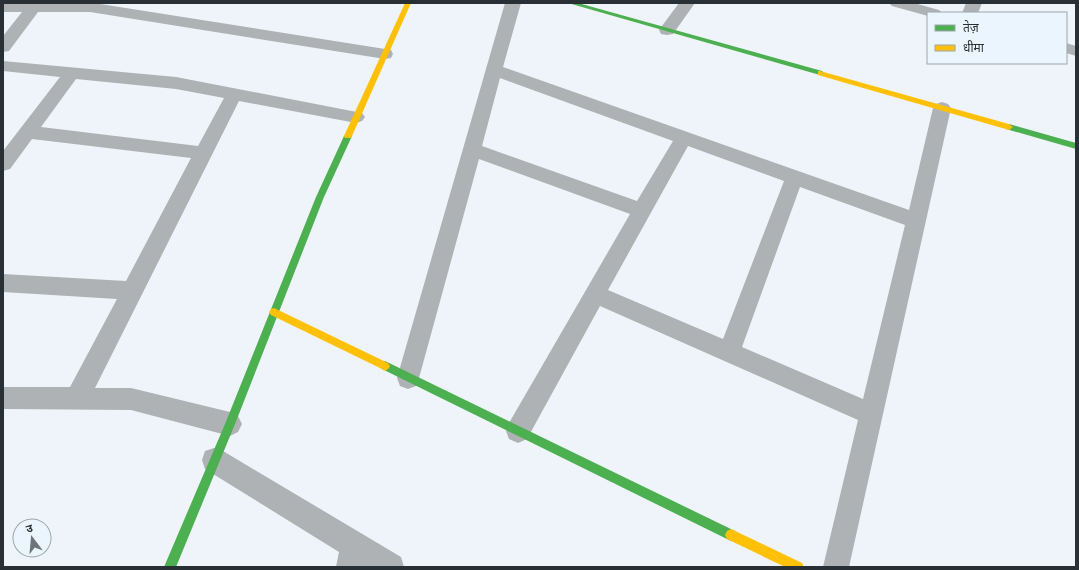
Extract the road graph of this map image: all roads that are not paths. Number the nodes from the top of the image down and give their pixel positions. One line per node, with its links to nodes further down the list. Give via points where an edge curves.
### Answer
1 (408, 3): 12 (street)
2 (513, 3): 14 (street)
3 (571, 3): 10 (street)
4 (687, 3): 10 (street)
5 (897, 3): 9 (street)
6 (92, 5): 8 (street); 12 (street)
7 (3, 7): 8 (street)
8 (34, 7): 11 (street)
9 (930, 12)
10 (667, 30): 17 (street)
11 (3, 47)
12 (385, 54): 18 (street)
13 (3, 66): 15 (street)
14 (495, 70): 20 (street); 22 (street)
15 (72, 73): 16 (street, via 176,83); 19 (street)
16 (234, 94): 18 (street); 23 (street)
17 (942, 108): 21 (street); 27 (street)
18 (356, 117): 31 (street, via 320,197)
19 (27, 132): 23 (street); 24 (street)
20 (683, 138): 25 (street); 26 (street)
21 (1076, 146)
22 (472, 149): 26 (street); 33 (street)
23 (203, 153): 29 (street)
24 (3, 164)
25 (794, 178): 27 (street); 32 (street)
26 (642, 211): 30 (street)
27 (916, 222): 36 (street)
28 (3, 282): 29 (street)
29 (133, 290): 35 (street)
30 (595, 294): 32 (street); 38 (street)
31 (274, 312): 33 (street); 37 (street)
32 (729, 353): 36 (street)
33 (408, 378): 38 (street)
34 (3, 398): 35 (street)
35 (77, 398): 37 (street, via 131,399)
36 (872, 414): 44 (street)
37 (230, 424): 39 (street)
38 (518, 431): 43 (street)
39 (214, 460): 40 (street); 41 (street)
40 (351, 557): 42 (street)
41 (170, 567)
42 (391, 567)
43 (798, 567)
44 (836, 567)

